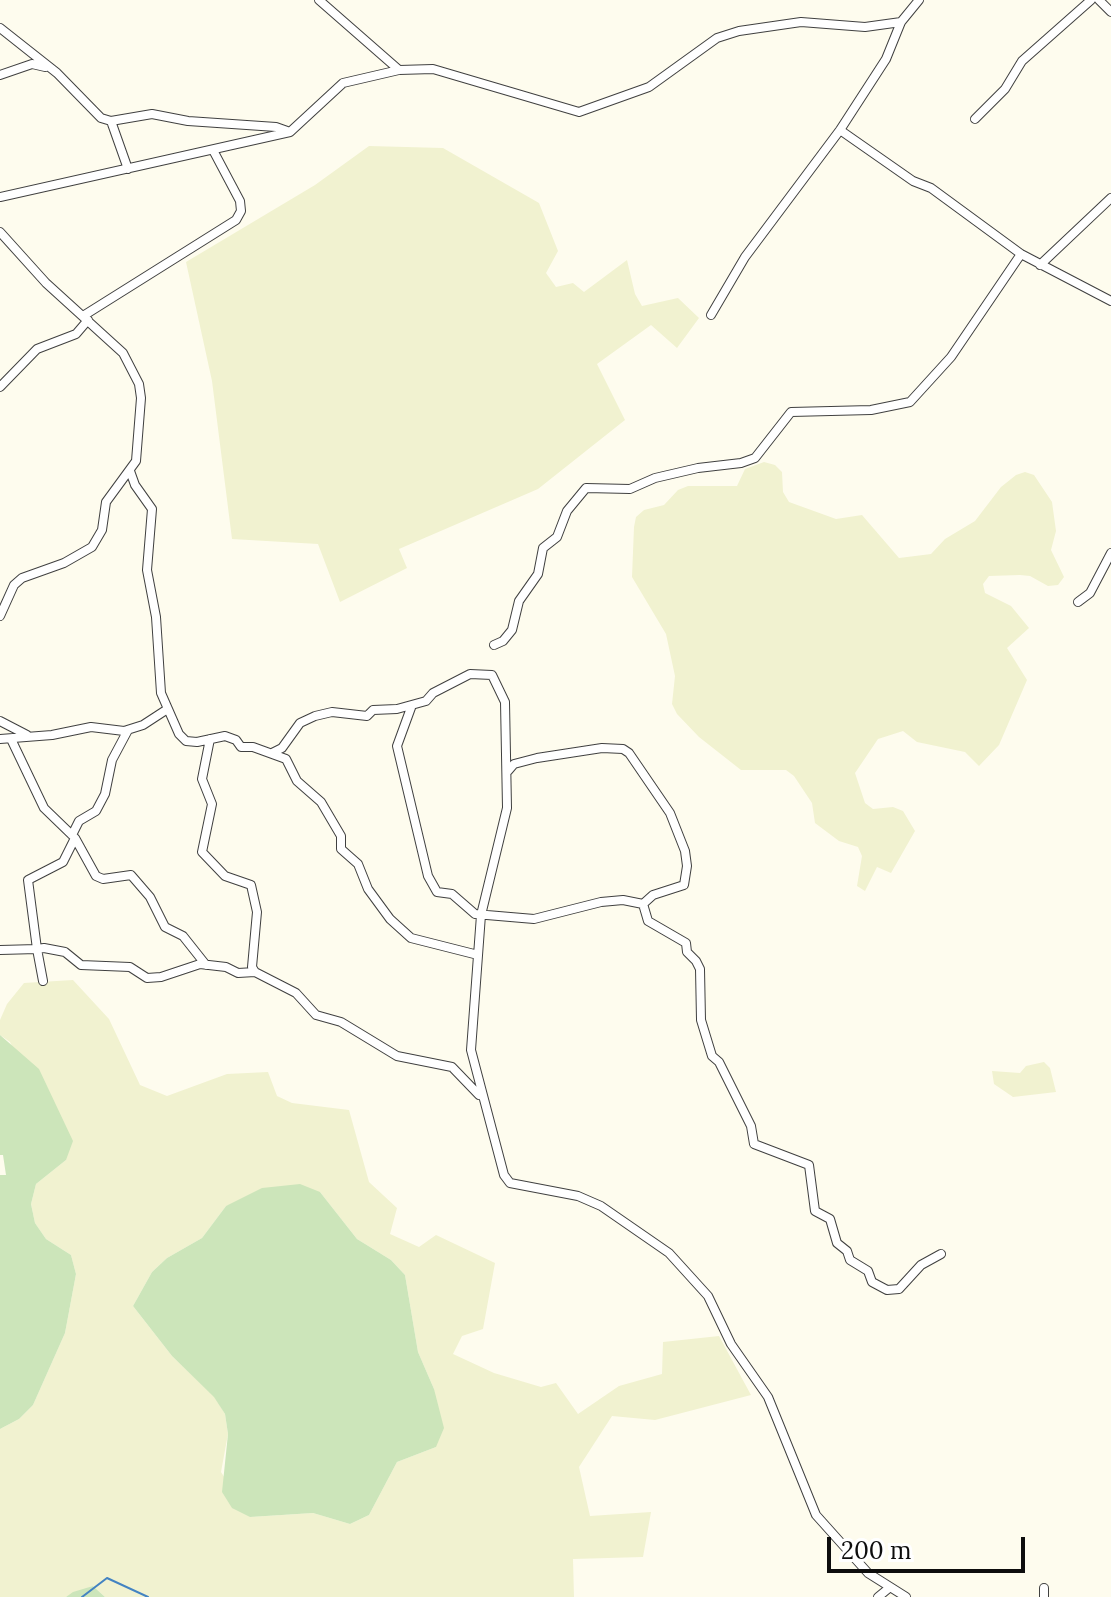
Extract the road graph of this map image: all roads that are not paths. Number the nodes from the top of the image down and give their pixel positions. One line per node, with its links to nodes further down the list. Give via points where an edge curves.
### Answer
1 (319, 0): 9 (street)
2 (919, 0): 6 (street)
3 (1091, 0): 11 (street, via 1022,61 1005,89)
4 (1099, 0): 5 (street)
5 (1111, 12)
6 (901, 22): 9 (street, via 865,27 801,22 739,31 717,38 649,87 579,112 433,69); 13 (street, via 886,59)
7 (0, 28): 8 (street)
8 (49, 68): 10 (street, via 32,64); 12 (street, via 92,112)
9 (399, 70): 14 (street, via 343,83)
10 (2, 78)
11 (975, 119)
12 (111, 121): 14 (street, via 152,114); 16 (street)
13 (840, 130): 20 (street); 23 (street, via 745,257)
14 (290, 132): 15 (street)
15 (214, 152): 16 (street); 24 (street, via 240,201 236,220)
16 (128, 169): 17 (street)
17 (0, 197)
18 (1111, 198): 21 (street)
19 (0, 232): 24 (street)
20 (1021, 254): 21 (street); 30 (street, via 951,357 910,402 871,410 791,412 755,458 655,478 630,489 586,488 567,511 557,537 543,548 538,574 519,601 512,630)
21 (1040, 265): 22 (street)
22 (1111, 301)
23 (711, 315)
24 (85, 318): 25 (street, via 76,334 37,349); 26 (street, via 123,353 139,384 138,448)
25 (0, 387)
26 (130, 471): 29 (street, via 106,502 102,530 92,547 22,578); 32 (street, via 152,509 147,570)
27 (1111, 553): 28 (street, via 1105,572)
28 (1078, 602)
29 (0, 616)
30 (494, 645)
31 (412, 705): 39 (street, via 373,710 367,716 315,716 300,723); 40 (street, via 470,674 492,675 505,702); 43 (street, via 397,746 428,876 437,892 452,894)
32 (166, 710): 34 (street); 38 (street, via 186,741)
33 (0, 721): 35 (street)
34 (128, 730): 35 (street, via 91,727); 41 (street, via 112,760 105,794 96,811 83,816)
35 (32, 737): 37 (street)
36 (0, 739): 37 (street)
37 (11, 739): 41 (street, via 44,808)
38 (210, 739): 39 (street, via 225,736 241,747); 48 (street, via 202,779 212,804 202,852 225,876 251,885 257,912)
39 (272, 753): 46 (street, via 291,764 297,781 321,802 341,836 341,849 358,864 390,919 411,938)
40 (507, 771): 42 (street, via 537,758 602,748 629,753 670,813 687,866 684,885); 43 (street, via 507,808)
41 (73, 836): 44 (street, via 63,862 28,880); 47 (street, via 96,876 131,875 165,927 183,936)
42 (643, 904): 43 (street, via 601,902 534,919); 51 (street, via 648,921 686,943 696,961 701,1020 712,1056 751,1126 754,1144 809,1165 815,1211 830,1219 837,1243 850,1260 887,1290 899,1289 921,1265)
43 (481, 915): 46 (street)
44 (37, 949): 45 (street); 47 (street, via 58,950 81,965 130,967 147,978); 49 (street)
45 (0, 950)
46 (478, 955): 50 (street, via 471,1050)
47 (206, 965): 48 (street)
48 (255, 972): 50 (street, via 296,993 316,1015 341,1022 397,1056 452,1067)
49 (43, 981)
50 (482, 1098): 52 (street, via 510,1183 578,1196 601,1206 669,1253 708,1296 731,1344 776,1413 810,1506 868,1573)
51 (941, 1254)
52 (889, 1588): 53 (street); 54 (street)
53 (878, 1597)
54 (906, 1597)

